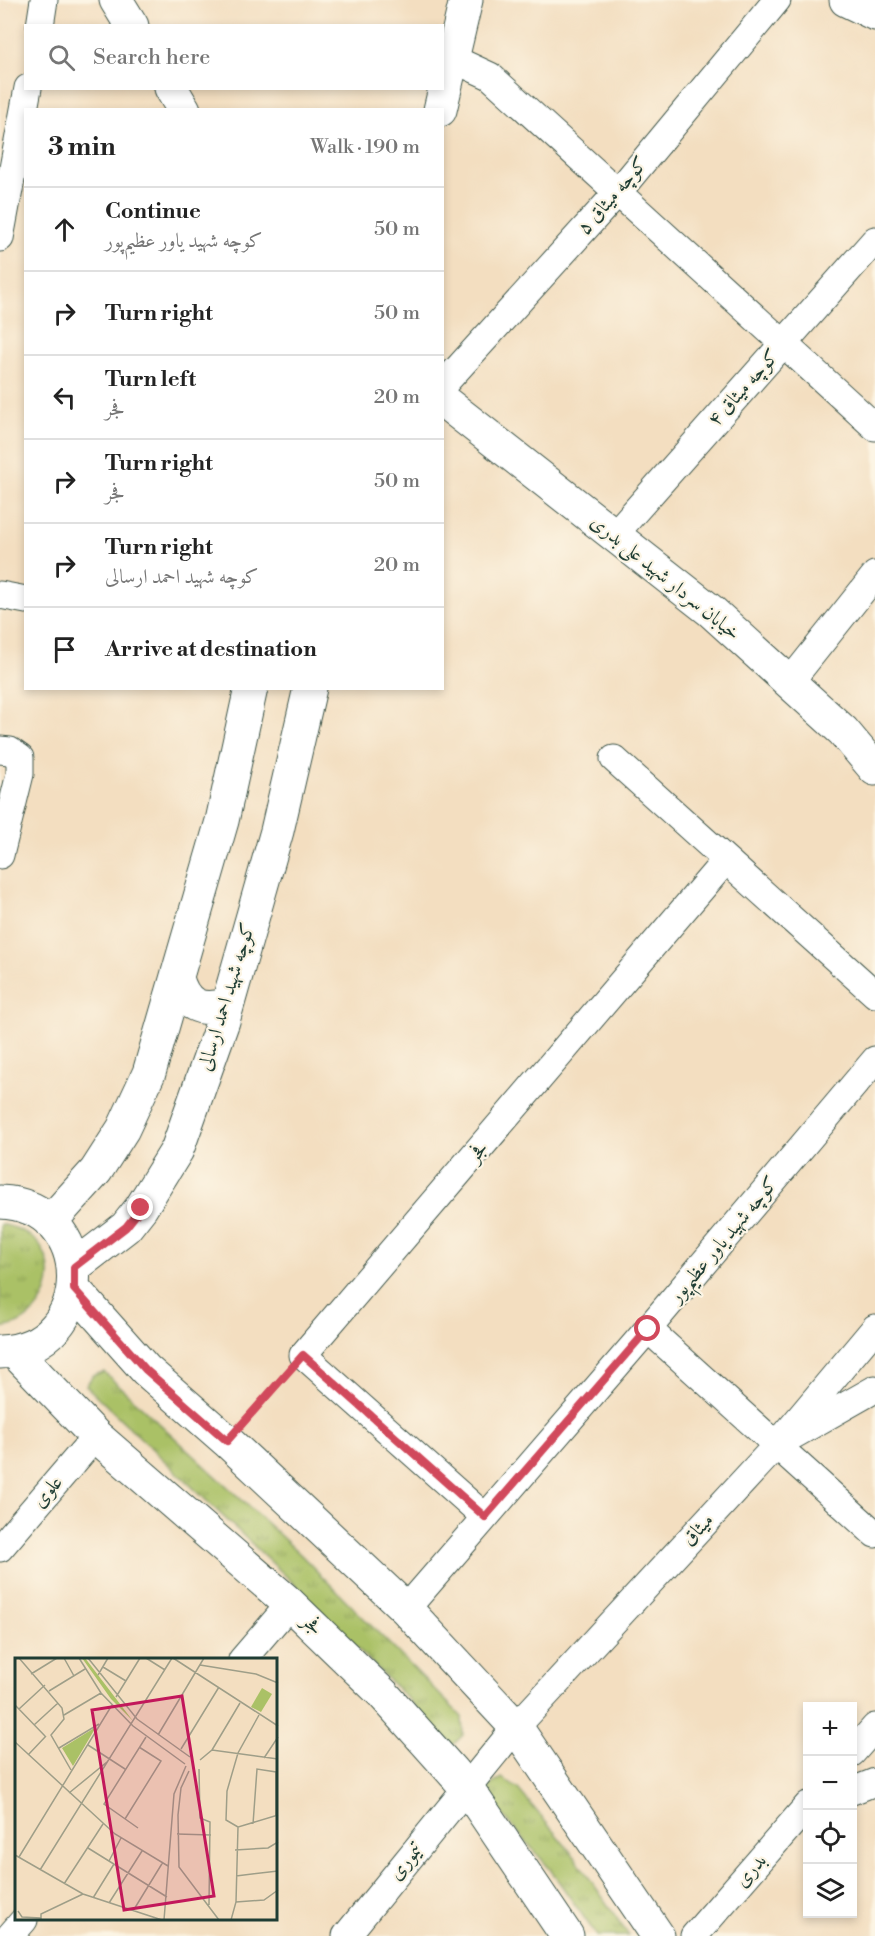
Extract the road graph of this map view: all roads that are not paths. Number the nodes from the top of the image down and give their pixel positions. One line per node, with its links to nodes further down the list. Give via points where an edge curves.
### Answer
1 (44, 0): 7 (street)
2 (116, 0): 8 (street)
3 (466, 0): 9 (street)
4 (777, 0): 16 (street, کوچه میثاق ۵)
5 (846, 0): 6 (street)
6 (875, 14)
7 (40, 24)
8 (131, 24)
9 (451, 58): 14 (street); 16 (street, via 490,76)
10 (28, 90): 12 (street)
11 (172, 90): 13 (street)
12 (24, 108)
13 (183, 108)
14 (440, 108)
15 (24, 109): 17 (street)
16 (618, 192): 19 (street); 20 (street, کوچه میثاق ۵)
17 (0, 238)
18 (875, 240): 19 (street, کوچه میثاق ۴)
19 (784, 344): 22 (street); 23 (street, کوچه میثاق ۴)
20 (444, 384)
21 (444, 402): 23 (street, خیابان سردار شهید علی بدری)
22 (875, 427)
23 (614, 535): 27 (street, خیابان سردار شهید علی بدری, via 711,611)
24 (875, 575): 27 (street)
25 (0, 595): 26 (street)
26 (24, 600)
27 (789, 683): 32 (street, خیابان سردار شهید علی بدری, via 843,731)
28 (251, 690): 35 (street, via 222,821)
29 (310, 690): 37 (street, کوچه شهید احمد ارسالی, via 277,831)
30 (0, 750): 33 (street, via 20,758 20,774)
31 (614, 759): 34 (street)
32 (875, 770)
33 (0, 855)
34 (726, 860): 36 (street); 48 (street, فجر, via 303,1355)
35 (177, 978): 37 (street, via 186,999 195,1005 216,1008); 40 (street, via 149,1073 123,1129 96,1171)
36 (875, 994)
37 (226, 1004): 41 (street, کوچه شهید احمد ارسالی, via 177,1150 126,1227)
38 (875, 1060): 43 (street, کوچه شهید یاور عظیم‌پور)
39 (0, 1202): 40 (street, via 33,1209)
40 (50, 1222): 41 (street, via 66,1242)
41 (74, 1278): 44 (street, via 67,1311 54,1330 36,1344); 52 (street, via 146,1370)
42 (875, 1328): 47 (street, میثاق)
43 (648, 1329): 47 (street); 48 (street, کوچه شهید یاور عظیم‌پور)
44 (7, 1352): 46 (street, فجر)
45 (875, 1389): 47 (street)
46 (96, 1436): 50 (street, علوی); 51 (street, فجر)
47 (777, 1445): 49 (street); 54 (street, میثاق)
48 (485, 1517): 52 (street, کوچه شهید یاور عظیم‌پور)
49 (875, 1534)
50 (0, 1548)
51 (290, 1604): 53 (street); 58 (street, فجر, via 383,1694)
52 (406, 1608): 54 (street)
53 (244, 1658)
54 (516, 1727): 58 (street, میثاق); 65 (street)
55 (875, 1727): 56 (street)
56 (857, 1747)
57 (875, 1782): 59 (street)
58 (467, 1788): 63 (street, تیموری); 64 (street, فجر)
59 (857, 1789)
60 (805, 1810): 66 (street, بدری)
61 (23, 1921): 62 (street)
62 (10, 1936)
63 (346, 1936)
64 (567, 1936)
65 (658, 1936)
66 (694, 1936)

